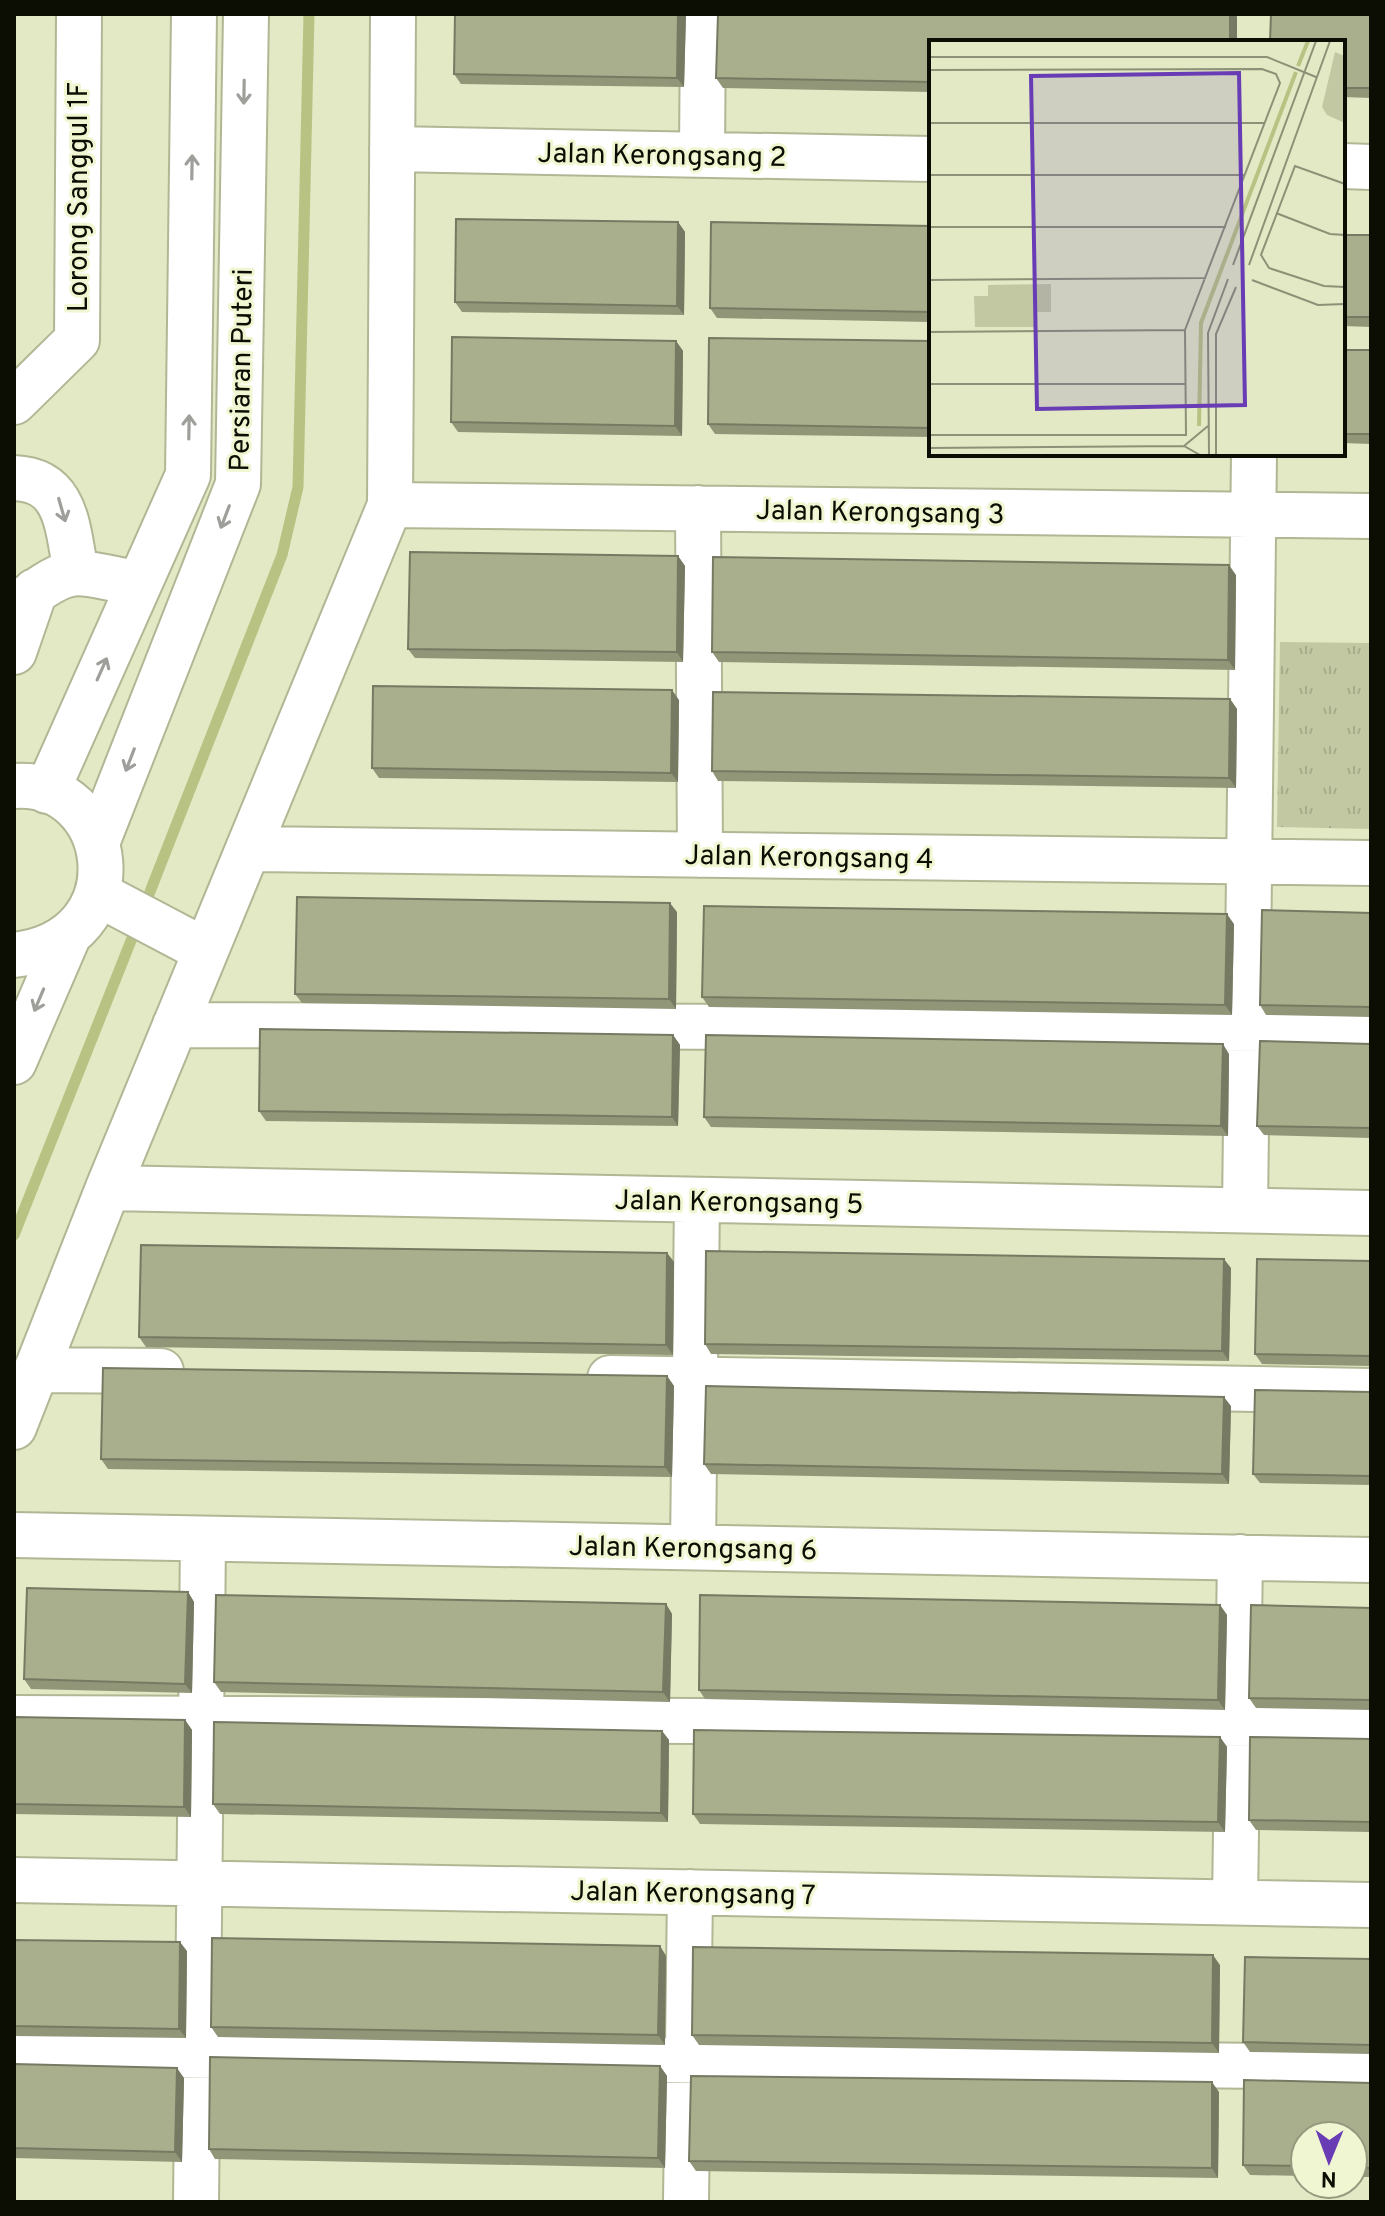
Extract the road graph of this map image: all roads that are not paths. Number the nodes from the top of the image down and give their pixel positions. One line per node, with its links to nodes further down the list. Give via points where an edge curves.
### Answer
1 (79, 14): 11 (street, Lorong Sanggul 1F, via 77,340)
2 (246, 14): 23 (street, Persiaran Puteri, one-way to 23, via 238,484)
3 (393, 14): 6 (street)
4 (703, 14): 7 (street)
5 (193, 22): 19 (street, Persiaran Puteri, one-way to 5, via 188,475)
6 (392, 149): 7 (street, Jalan Kerongsang 2); 14 (street)
7 (702, 155): 8 (street, Jalan Kerongsang 2)
8 (929, 159)
9 (1345, 166): 10 (street)
10 (1371, 167)
11 (14, 402)
12 (1254, 456): 16 (street)
13 (14, 478): 18 (street, one-way to 18, via 48,489 61,500)
14 (390, 505): 15 (street, Jalan Kerongsang 3); 24 (street)
15 (698, 508): 16 (street, Jalan Kerongsang 3); 25 (street)
16 (1254, 515): 17 (street, Jalan Kerongsang 3); 26 (street)
17 (1371, 516)
18 (76, 571): 19 (street); 20 (street, via 51,578)
19 (139, 584): 22 (street, Persiaran Puteri, one-way to 19)
20 (24, 599): 21 (street)
21 (14, 652)
22 (30, 789): 23 (street, via 69,803)
23 (97, 843): 28 (street, via 102,869)
24 (248, 849): 25 (street, Jalan Kerongsang 4); 30 (street)
25 (700, 855): 26 (street, Jalan Kerongsang 4)
26 (1250, 861): 27 (street, Jalan Kerongsang 4); 33 (street)
27 (1371, 863)
28 (129, 910): 29 (street, via 86,919); 30 (street)
29 (67, 939): 31 (street, via 41,952); 35 (street, one-way to 35)
30 (206, 951): 32 (street)
31 (14, 955)
32 (175, 1025): 33 (street); 36 (street)
33 (1248, 1028): 34 (street); 38 (street)
34 (1371, 1029)
35 (14, 1062)
36 (108, 1188): 37 (street, Jalan Kerongsang 5); 40 (street)
37 (697, 1200): 38 (street, Jalan Kerongsang 5); 43 (street)
38 (1245, 1210): 39 (street, Jalan Kerongsang 5)
39 (1371, 1213)
40 (36, 1370): 41 (street); 45 (street)
41 (193, 1372)
42 (570, 1378): 43 (street)
43 (695, 1380): 44 (street); 48 (street)
44 (1371, 1391)
45 (14, 1427)
46 (14, 1535): 47 (street, Jalan Kerongsang 6)
47 (203, 1539): 48 (street, Jalan Kerongsang 6); 52 (street)
48 (693, 1547): 49 (street, Jalan Kerongsang 6)
49 (1240, 1557): 50 (street, Jalan Kerongsang 6); 53 (street)
50 (1371, 1560)
51 (14, 1718): 52 (street)
52 (201, 1719): 53 (street); 56 (street)
53 (1237, 1722): 54 (street); 58 (street)
54 (1371, 1724)
55 (14, 1880): 56 (street, Jalan Kerongsang 7)
56 (199, 1883): 57 (street, Jalan Kerongsang 7); 61 (street)
57 (690, 1892): 58 (street, Jalan Kerongsang 7); 62 (street)
58 (1235, 1902): 59 (street, Jalan Kerongsang 7)
59 (1371, 1905)
60 (14, 2054): 61 (street)
61 (198, 2056): 62 (street); 64 (street)
62 (688, 2061): 63 (street); 65 (street)
63 (1371, 2067)
64 (196, 2202)
65 (686, 2202)

